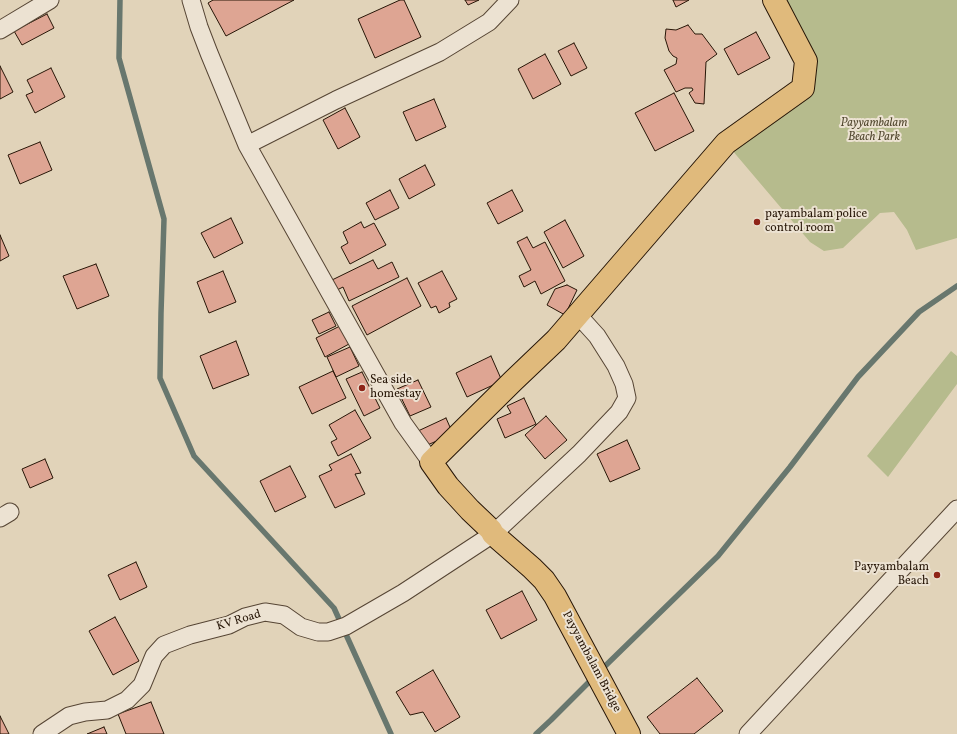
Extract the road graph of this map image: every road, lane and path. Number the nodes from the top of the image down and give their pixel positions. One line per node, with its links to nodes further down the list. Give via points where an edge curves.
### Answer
1 (50, 0): 5 (street)
2 (191, 0): 6 (street, via 209,53)
3 (510, 0): 6 (street, via 489,22 440,52)
4 (774, 0): 7 (main road, via 806,61 803,88 726,142)
5 (0, 30)
6 (247, 145): 8 (street, via 403,423)
7 (578, 315): 8 (main road, via 556,340); 10 (street, KV Road, via 597,336 616,366 627,398 619,412 579,454)
8 (431, 462): 10 (main road, Payyambalam Bridge, via 448,486)
9 (957, 509): 13 (street)
10 (493, 534): 11 (main road, Payyambalam Bridge, via 532,568 555,596); 12 (street, KV Road, via 403,593 346,626 328,632 318,632 300,627 284,615 265,612 164,645 154,656 142,685 127,700 107,710 69,716)
11 (628, 732)
12 (42, 734)
13 (748, 734)

